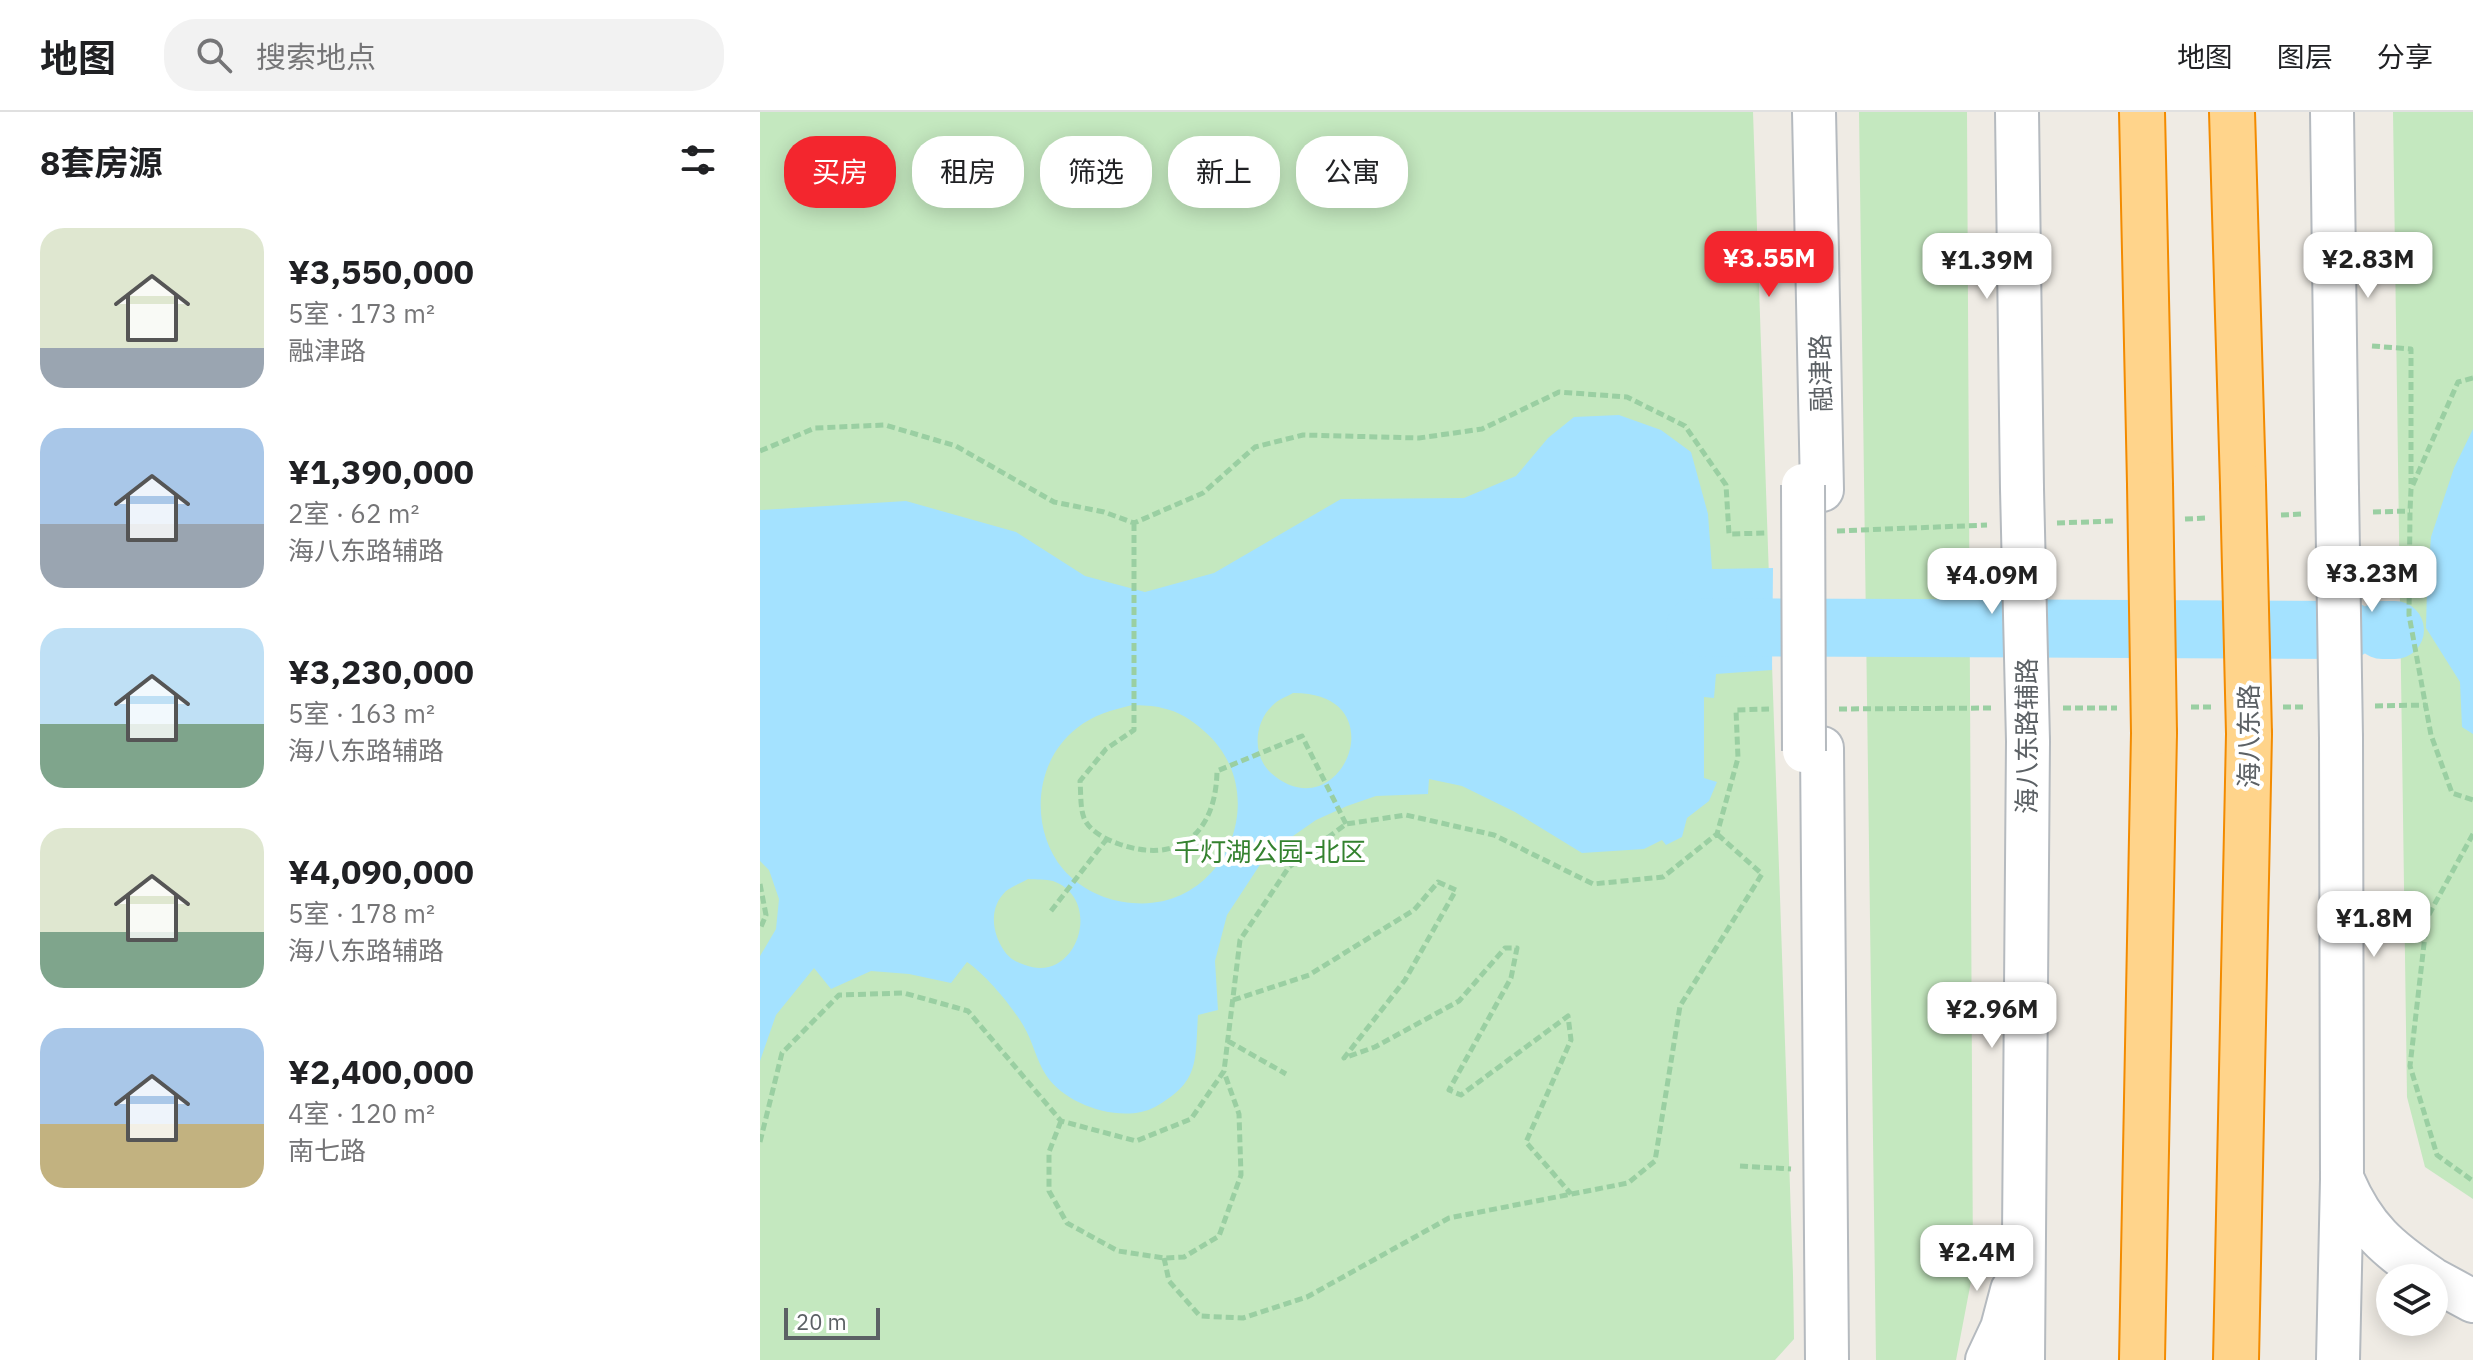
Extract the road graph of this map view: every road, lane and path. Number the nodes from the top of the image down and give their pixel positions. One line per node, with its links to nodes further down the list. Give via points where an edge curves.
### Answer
1 (1800, 112): 10 (main road, 融津路)
2 (1814, 112): 10 (main road, 融津路)
3 (2017, 112): 28 (main road, 海八东路辅路, bridge, via 2022,489)
4 (2142, 112): 12 (highway)
5 (2332, 112): 13 (main road)
6 (2232, 114): 14 (highway, 海八东路)
7 (2366, 346): 11 (path, via 2411,349)
8 (2473, 378): 11 (path, via 2458,382)
9 (760, 451): 17 (path, via 815,428 885,425 956,446 1054,502)
10 (1813, 487): 29 (main road)
11 (2411, 489): 15 (path)
12 (2162, 501): 14 (path); 25 (highway, bridge)
13 (2340, 505): 14 (path); 15 (path); 27 (main road, bridge)
14 (2245, 506): 26 (highway, 海八东路, bridge)
15 (2410, 511): 22 (path, via 2409,615)
16 (2126, 521): 18 (path)
17 (1134, 523): 21 (path, via 1203,493 1255,447 1303,435 1419,438 1482,429 1559,392 1627,397 1685,426 1726,485 1729,534); 34 (path, via 1134,730 1106,749 1080,781 1084,820)
18 (2046, 523)
19 (1999, 525): 20 (path)
20 (1824, 531)
21 (1776, 533)
22 (2426, 705): 27 (path); 30 (path, via 2452,793)
23 (2002, 708): 29 (path)
24 (1780, 709): 32 (path, via 1736,710 1738,758)
25 (2153, 716): 26 (path); 28 (path); 58 (highway)
26 (2248, 716): 27 (path); 59 (highway, 海八东路)
27 (2342, 717): 46 (main road)
28 (2039, 724): 49 (main road, 海八东路辅路)
29 (1818, 736): 45 (main road); 55 (main road)
30 (2473, 800)
31 (1346, 824): 32 (path, via 1406,815 1494,835 1593,884 1663,877); 34 (path, via 1302,736 1217,771 1210,817 1190,840 1167,850 1139,851); 38 (path, via 1289,867 1240,940)
32 (1717, 834): 48 (path, via 1762,874 1680,1006 1655,1161 1628,1183)
33 (2473, 834): 47 (path, via 2427,918 2410,1066 2437,1155)
34 (1106, 840): 36 (path)
35 (760, 884): 37 (path, via 766,915)
36 (1051, 911)
37 (760, 929)
38 (1233, 1000): 39 (path); 48 (path, via 1309,975 1414,910 1438,882 1456,890 1405,980 1344,1058 1459,1001 1505,948 1517,948 1511,978 1449,1090 1461,1095 1568,1016 1571,1040 1526,1142)
39 (1228, 1041): 40 (path); 41 (path)
40 (1224, 1071): 42 (path, via 1191,1119 1136,1141); 50 (path, via 1239,1114 1241,1175 1219,1236 1184,1257)
41 (1286, 1074)
42 (1061, 1121): 43 (path, via 968,1011 904,993 839,995 782,1053); 50 (path, via 1049,1152 1049,1191 1067,1223 1118,1251)
43 (760, 1141)
44 (1740, 1166): 45 (path)
45 (1802, 1170): 54 (main road)
46 (2342, 1179): 51 (main road, via 2365,1223); 60 (main road)
47 (2473, 1181)
48 (1571, 1194): 50 (path, via 1449,1218 1307,1297 1243,1318 1200,1316 1169,1281)
49 (2024, 1246): 56 (main road, via 2002,1328); 57 (main road, 海八东路辅路)
50 (1164, 1258)
51 (2411, 1264)
52 (2448, 1287): 53 (main road)
53 (2473, 1301)
54 (1808, 1360)
55 (1827, 1360)
56 (1987, 1360)
57 (2023, 1360)
58 (2142, 1360)
59 (2236, 1360)
60 (2338, 1360)

